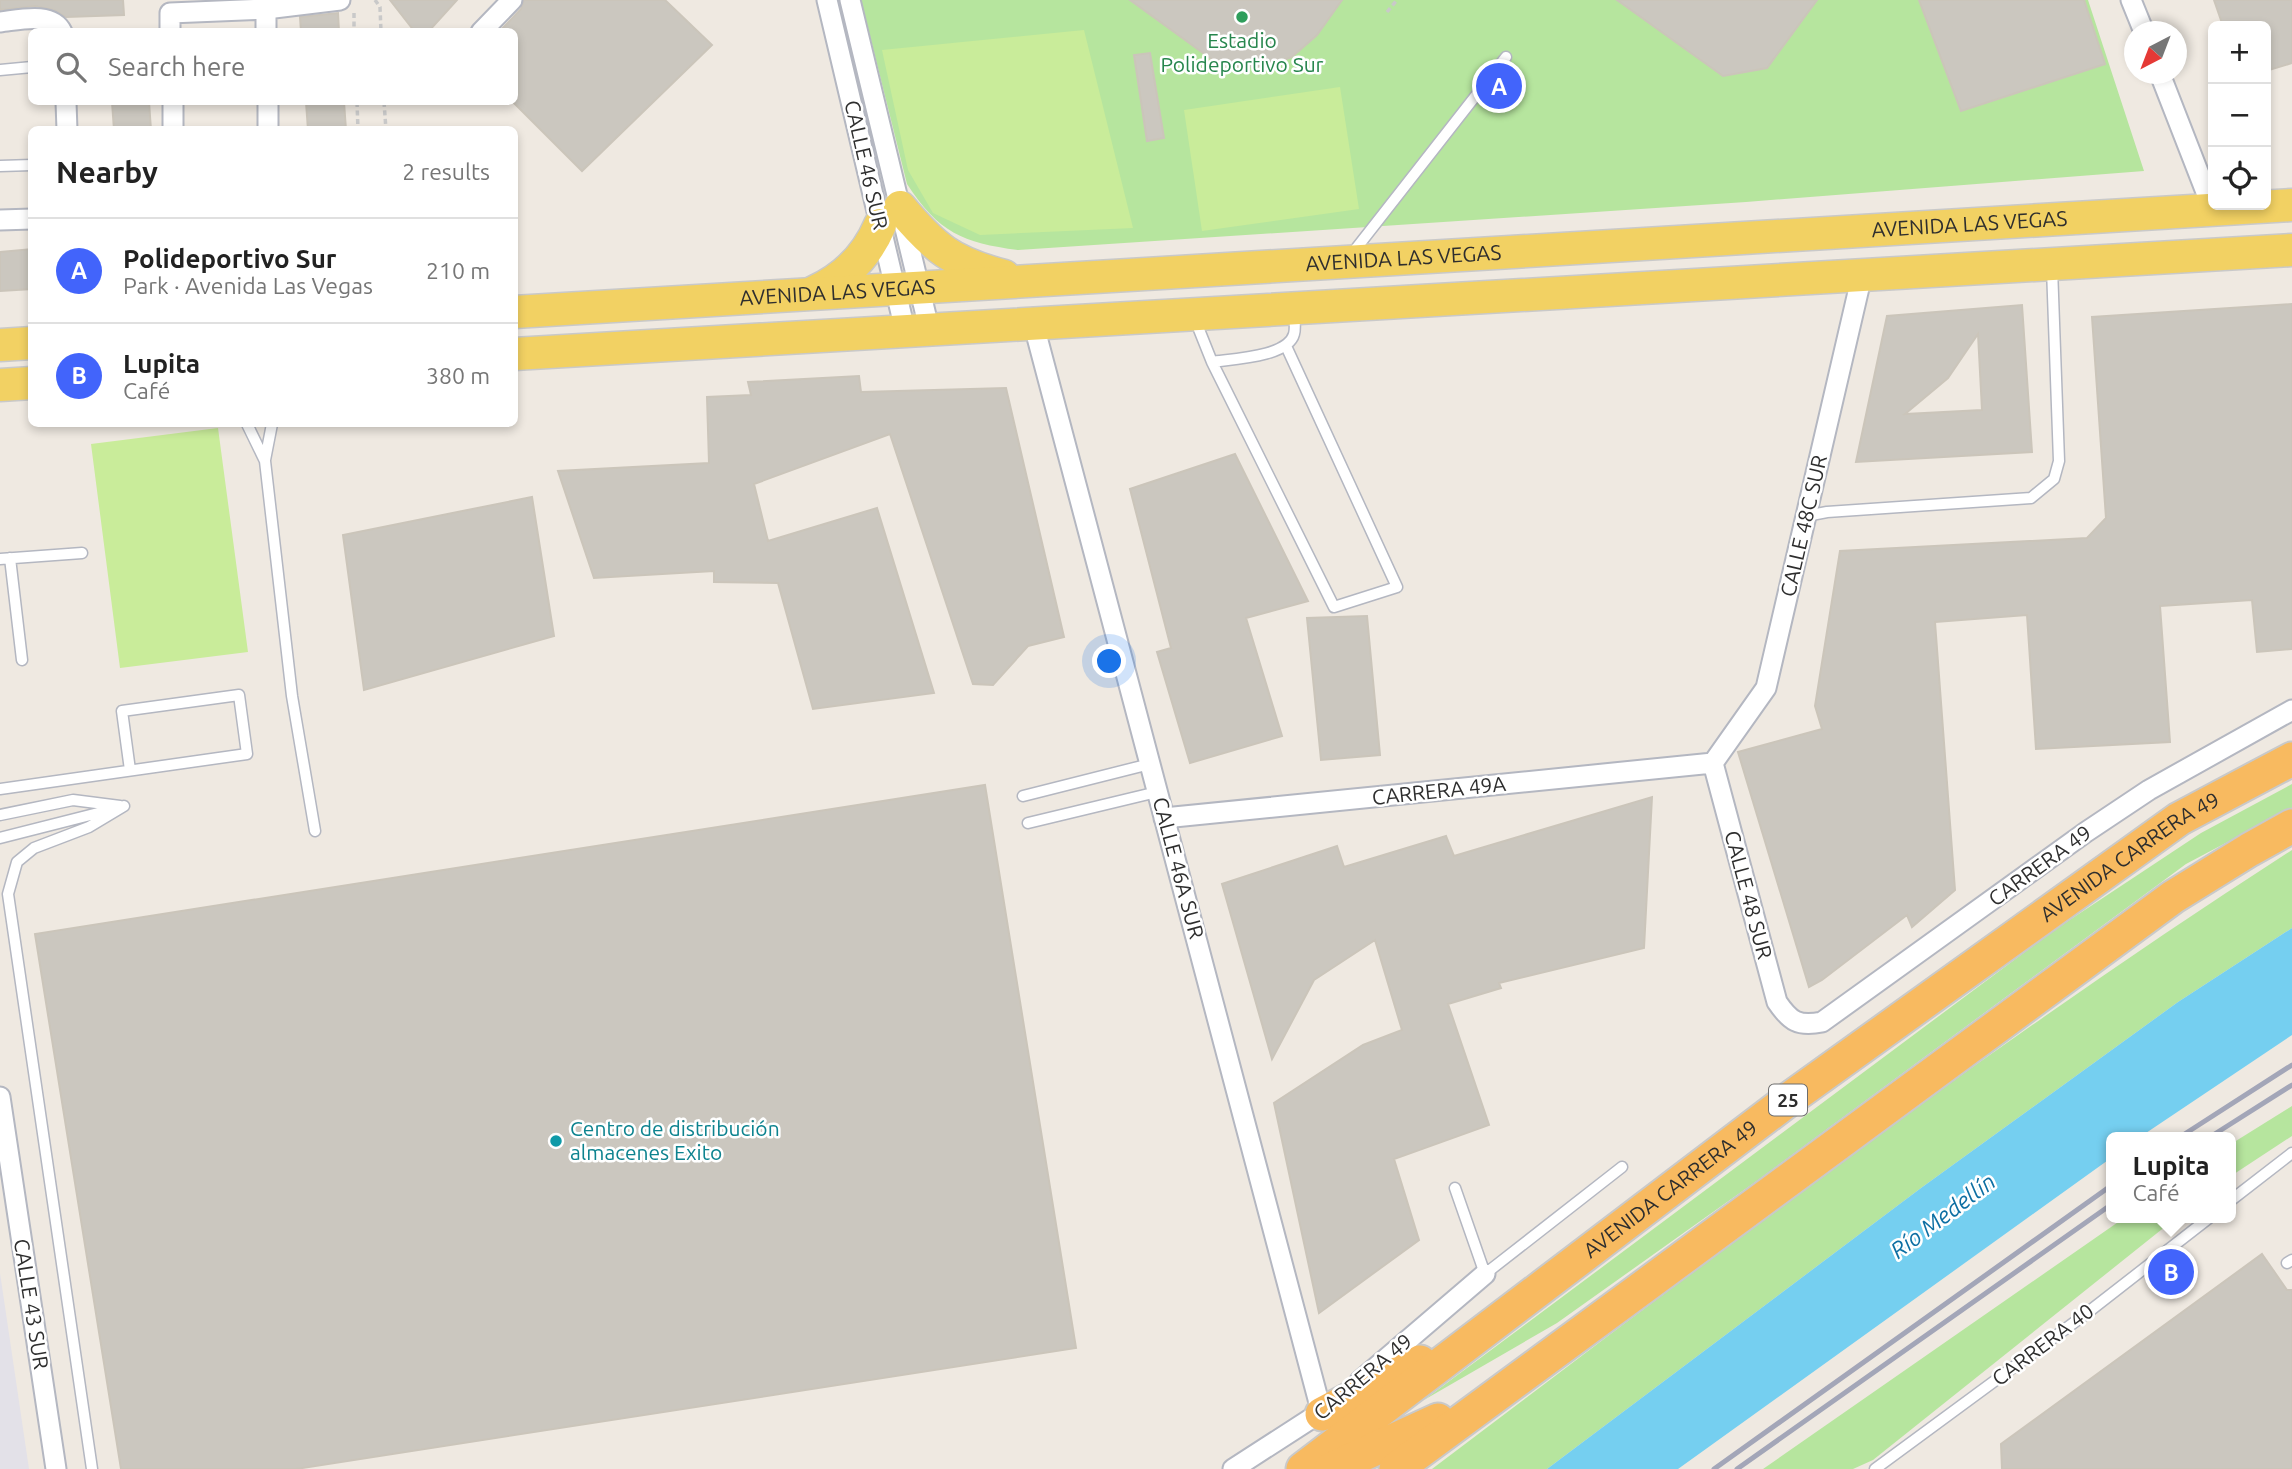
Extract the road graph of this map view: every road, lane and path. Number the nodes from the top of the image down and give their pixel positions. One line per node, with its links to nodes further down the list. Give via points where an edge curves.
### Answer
1 (340, 0): 8 (street)
2 (375, 0): 15 (path)
3 (512, 0): 16 (street)
4 (827, 0): 37 (street, CALLE 46 SUR)
5 (850, 0): 37 (street, CALLE 46 SUR)
6 (1396, 0): 9 (path)
7 (2132, 0): 10 (street)
8 (266, 9): 13 (street, via 170,13); 14 (street)
9 (1387, 12)
10 (2140, 21)
11 (0, 22): 12 (street, via 50,20)
12 (60, 28)
13 (170, 28)
14 (267, 28)
15 (381, 28)
16 (485, 28)
17 (1506, 57): 41 (lane)
18 (28, 67): 19 (lane)
19 (0, 70)
20 (2164, 84): 33 (street)
21 (66, 105): 26 (street)
22 (173, 105): 27 (street)
23 (268, 105): 28 (street)
24 (357, 105): 29 (path)
25 (384, 105): 30 (path)
26 (67, 126)
27 (173, 126)
28 (268, 126)
29 (358, 126)
30 (386, 126)
31 (28, 165): 32 (lane)
32 (0, 166)
33 (2208, 197)
34 (2292, 205): 35 (main road, AVENIDA LAS VEGAS)
35 (2271, 206)
36 (2213, 210): 41 (main road, AVENIDA LAS VEGAS)
37 (890, 216): 44 (main road, via 980,270); 45 (street, CALLE 46 SUR); 45 (street, CALLE 46 SUR); 46 (main road, via 846,273)
38 (28, 219): 39 (street)
39 (0, 220)
40 (2292, 250): 42 (main road, AVENIDA LAS VEGAS)
41 (1346, 262): 44 (main road, AVENIDA LAS VEGAS)
42 (2052, 264): 43 (main road, AVENIDA LAS VEGAS); 62 (lane, via 2059,461 2054,479 2031,498)
43 (1862, 275): 47 (main road, AVENIDA LAS VEGAS); 62 (street, CALLE 48C SUR)
44 (1022, 281): 45 (main road, AVENIDA LAS VEGAS)
45 (907, 288): 46 (main road, AVENIDA LAS VEGAS); 51 (street, CALLE 46 SUR)
46 (810, 293): 48 (main road, AVENIDA LAS VEGAS)
47 (1294, 307): 49 (main road, AVENIDA LAS VEGAS); 54 (lane, via 1294,335)
48 (518, 312)
49 (1192, 313): 50 (main road, AVENIDA LAS VEGAS); 56 (lane)
50 (1033, 322): 51 (main road, AVENIDA LAS VEGAS); 68 (street, CALLE 46A SUR)
51 (917, 329): 55 (main road, AVENIDA LAS VEGAS)
52 (28, 343): 53 (main road)
53 (0, 345)
54 (1286, 346): 56 (lane, via 1272,353); 56 (lane, via 1397,587 1334,607)
55 (518, 354)
56 (1212, 362)
57 (28, 383): 58 (main road)
58 (0, 385)
59 (248, 427): 61 (lane)
60 (271, 427): 61 (lane)
61 (265, 461): 79 (lane, via 292,696)
62 (1806, 516): 69 (street, CALLE 48C SUR, via 1766,688)
63 (82, 553): 64 (lane)
64 (5, 558): 65 (lane)
65 (22, 660)
66 (2292, 709): 81 (street, CARRERA 49, via 2149,790 1822,1022 1806,1025)
67 (2292, 759): 89 (highway, AVENIDA CARRERA 49 / 25, via 2179,820 1792,1097)
68 (1150, 764): 72 (street, CALLE 46A SUR); 73 (lane)
69 (1713, 764): 76 (street, CARRERA 49A); 81 (street, CALLE 48 SUR, via 1777,1002)
70 (130, 770): 70 (lane, via 247,754 239,695 122,711); 71 (lane)
71 (0, 789)
72 (1157, 792): 76 (street, CALLE 46A SUR); 77 (lane)
73 (1023, 796)
74 (124, 806): 75 (lane, via 74,800); 80 (lane); 93 (lane, via 89,827 34,848 17,862 8,894)
75 (0, 815)
76 (1164, 818): 91 (street, CALLE 46A SUR)
77 (1028, 823)
78 (2292, 825): 90 (highway, via 2173,897)
79 (315, 831)
80 (0, 838)
81 (1793, 1020)
82 (0, 1097): 92 (street, CALLE 43 SUR)
83 (2292, 1153): 86 (lane)
84 (1622, 1167): 88 (lane)
85 (1455, 1188): 88 (lane)
86 (2236, 1197)
87 (2203, 1223): 98 (lane, CARRERA 40)
88 (1485, 1274): 91 (street, CARRERA 49)
89 (1485, 1329): 91 (highway); 95 (highway, AVENIDA CARRERA 49 / 25)
90 (1495, 1395): 96 (highway); 97 (highway)
91 (1322, 1414): 94 (street, CARRERA 49)
92 (56, 1469)
93 (92, 1469)
94 (1233, 1469)
95 (1303, 1469)
96 (1331, 1469)
97 (1396, 1469)
98 (1875, 1469)

